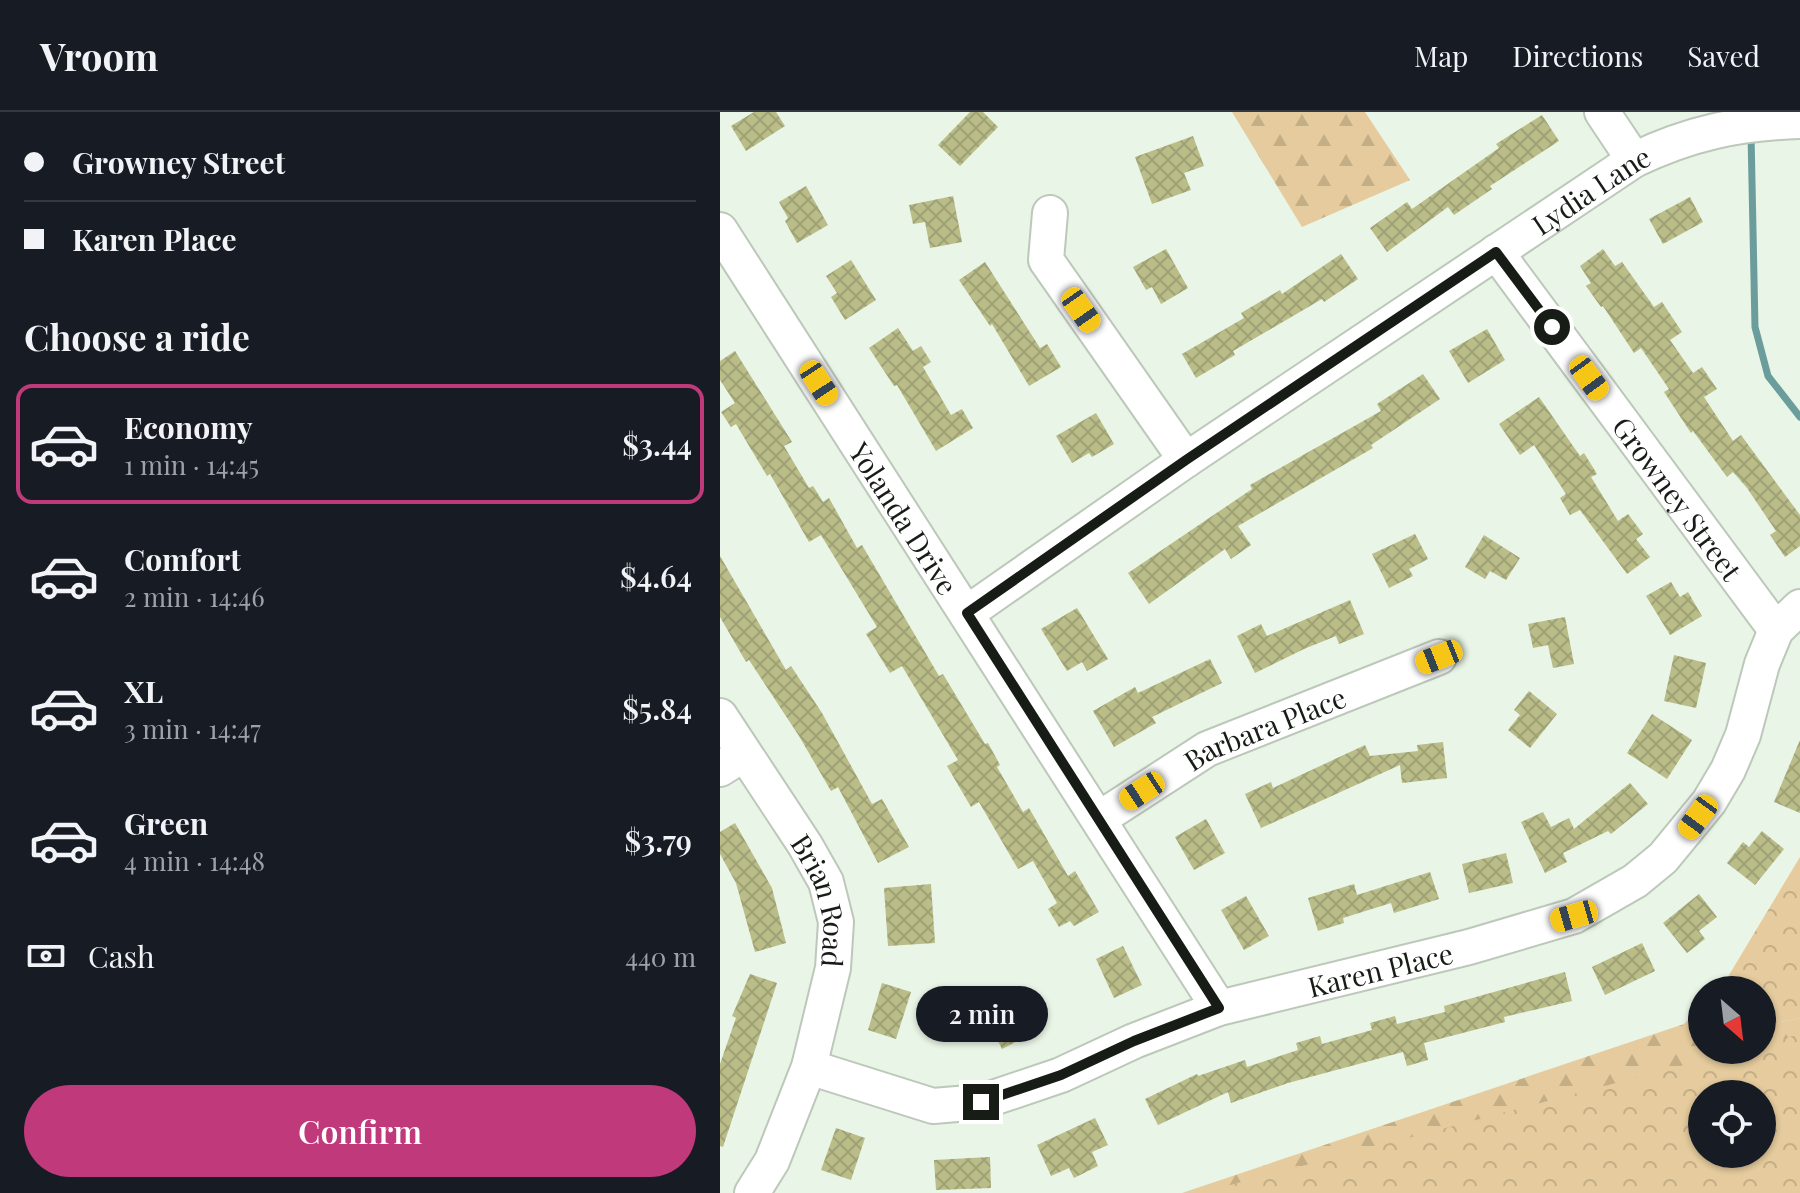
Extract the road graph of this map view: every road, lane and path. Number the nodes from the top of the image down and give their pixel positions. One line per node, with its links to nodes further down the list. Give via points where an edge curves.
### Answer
1 (1602, 112): 3 (street)
2 (1800, 121): 3 (street, Lydia Lane, via 1722,128)
3 (1634, 160): 6 (street, Lydia Lane)
4 (1050, 213): 7 (street, via 1046,260)
5 (720, 230): 8 (street, Yolanda Drive)
6 (1496, 252): 7 (street, Lydia Lane); 9 (street, Growney Street)
7 (1186, 460): 8 (street, Lydia Lane)
8 (967, 613): 13 (street, Yolanda Drive)
9 (1788, 618): 14 (street, Karen Place, via 1762,664 1728,770 1687,832 1635,881 1574,916)
10 (1439, 657): 13 (street, Barbara Place, via 1207,749)
11 (720, 716): 12 (street, Brian Road)
12 (732, 762): 15 (street, Brian Road, via 805,845 826,882 836,922 833,968)
13 (1099, 819): 14 (street, Yolanda Drive)
14 (1219, 1008): 15 (street, Karen Place, via 1061,1075 981,1102 933,1106)
15 (809, 1067): 16 (street, Brian Road, via 772,1161)
16 (752, 1193)

